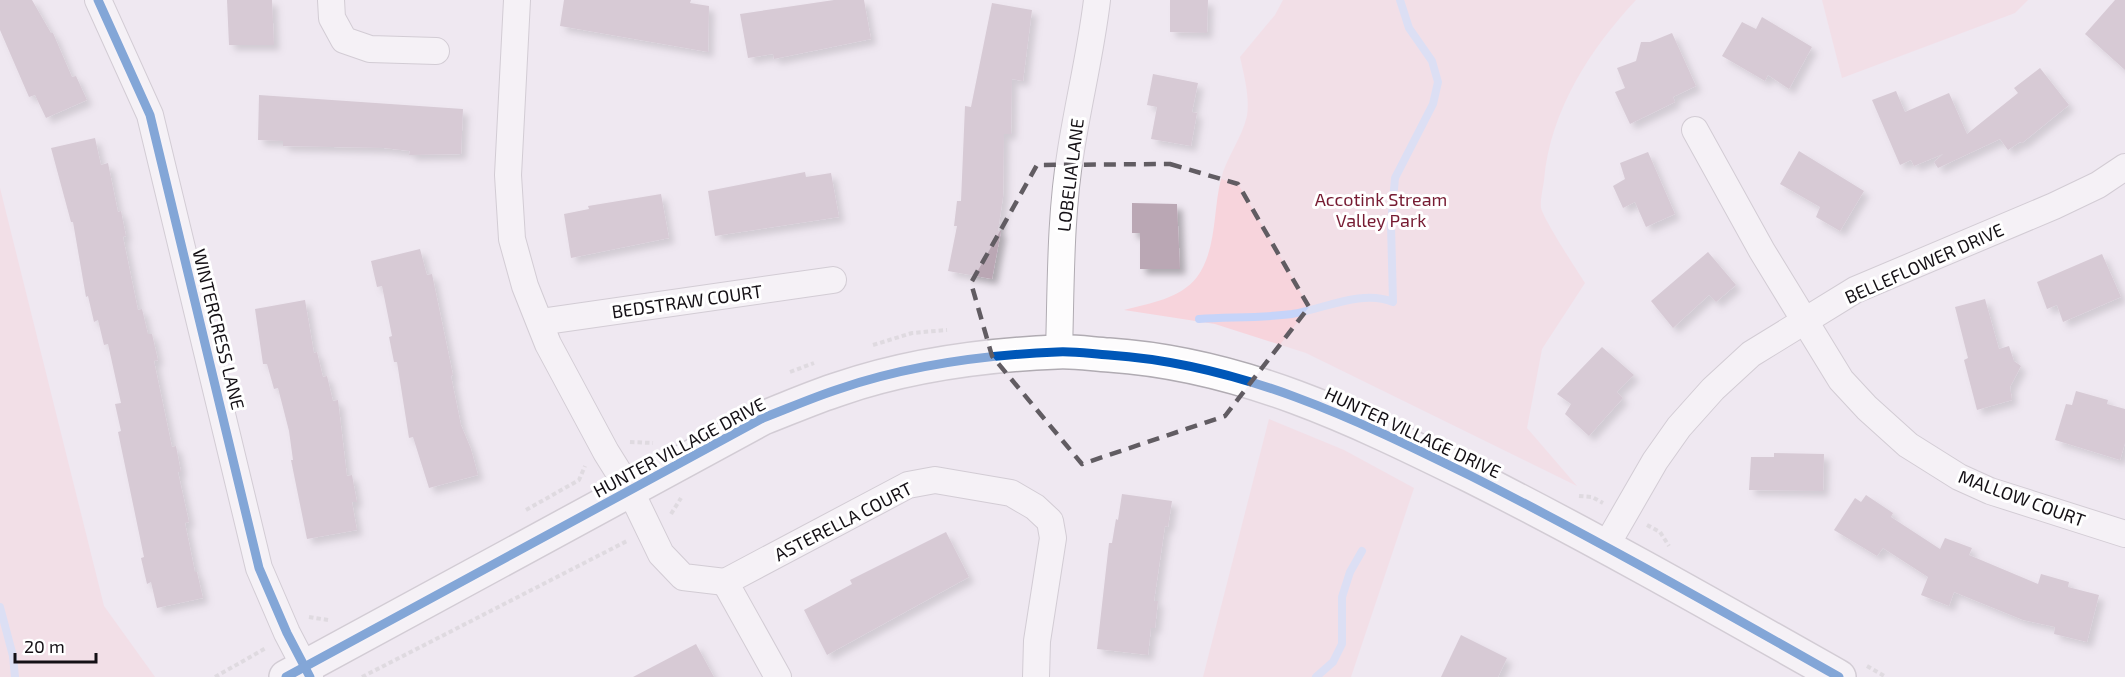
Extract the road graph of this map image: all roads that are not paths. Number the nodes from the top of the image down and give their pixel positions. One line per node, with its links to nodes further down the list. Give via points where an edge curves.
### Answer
1 (98, 0): 17 (street, WINTERCRESS LANE, via 150,115 259,568)
2 (332, 0): 5 (street, via 332,18 344,40 370,50)
3 (517, 0): 9 (street, via 508,175 512,239)
4 (1097, 0): 11 (street, LOBELIA LANE, via 1062,222)
5 (436, 51)
6 (1695, 130): 10 (street, MALLOW COURT)
7 (2125, 167): 10 (street, BELLEFLOWER DRIVE, via 2054,206 1855,290)
8 (833, 280): 9 (street, BEDSTRAW COURT)
9 (540, 322): 12 (street, via 548,344)
10 (1806, 322): 13 (street, MALLOW COURT, via 1841,380 1908,445 1935,464 1990,491); 14 (street, BELLEFLOWER DRIVE, via 1751,354 1679,427 1655,460)
11 (1059, 352): 12 (street, HUNTER VILLAGE DRIVE, via 930,366 840,388 763,418); 14 (street, HUNTER VILLAGE DRIVE, via 1156,358 1270,386 1369,425)
12 (631, 492): 15 (street, via 661,554 683,577); 17 (street, HUNTER VILLAGE DRIVE)
13 (2125, 534)
14 (1606, 546): 16 (street, HUNTER VILLAGE DRIVE)
15 (725, 582): 18 (street); 19 (street, ASTERELLA COURT, via 908,485 935,480 1011,493 1050,521 1053,538 1037,641)
16 (1853, 671)
17 (300, 674)
18 (778, 677)
19 (1036, 677)

